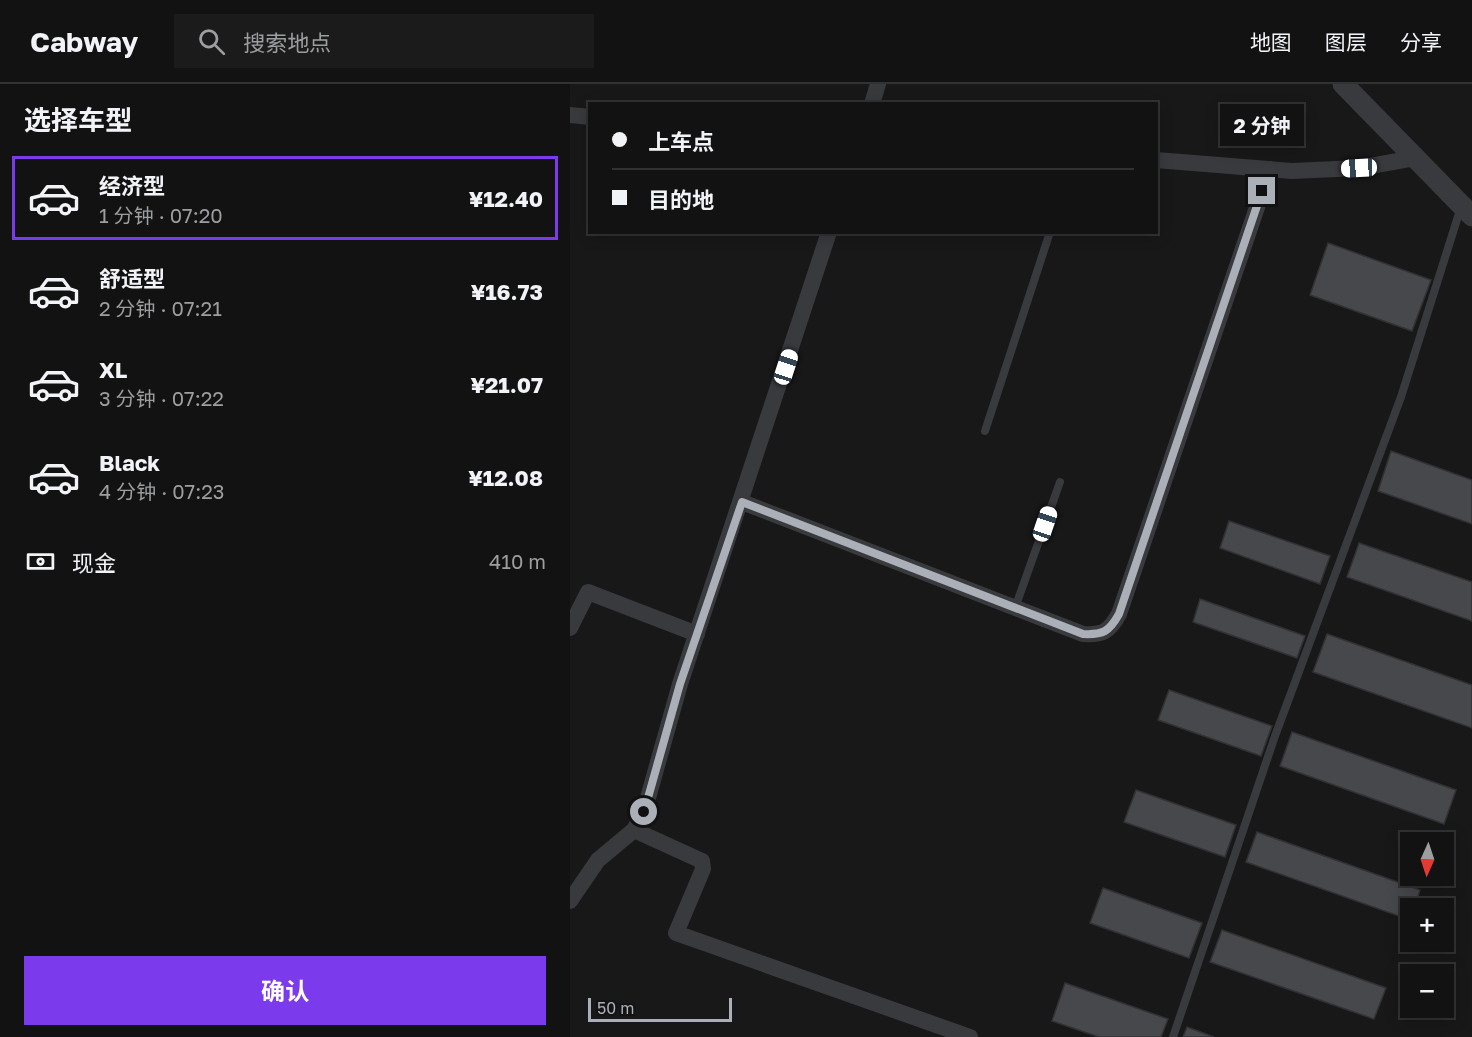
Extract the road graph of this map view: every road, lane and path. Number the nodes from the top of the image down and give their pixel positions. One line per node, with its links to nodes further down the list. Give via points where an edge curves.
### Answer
1 (878, 84): 3 (street)
2 (1343, 84): 6 (street)
3 (873, 102)
4 (570, 115): 5 (street)
5 (588, 117)
6 (1415, 158): 8 (street, via 1359,168); 9 (street)
7 (1158, 160): 8 (street)
8 (1270, 169): 15 (street, via 1112,627 1102,635 1083,634)
9 (1467, 211): 21 (lane, via 1275,736)
10 (828, 234): 14 (street)
11 (1049, 234): 12 (lane)
12 (985, 431)
13 (1060, 483): 15 (lane)
14 (742, 502): 15 (street); 17 (street)
15 (1016, 608)
16 (570, 628): 17 (street, via 588,592)
17 (697, 634): 18 (street, via 644,812)
18 (634, 830): 19 (street, via 598,860); 20 (street, via 702,861 703,869 676,933)
19 (570, 901)
20 (970, 1037)
21 (1173, 1037)

